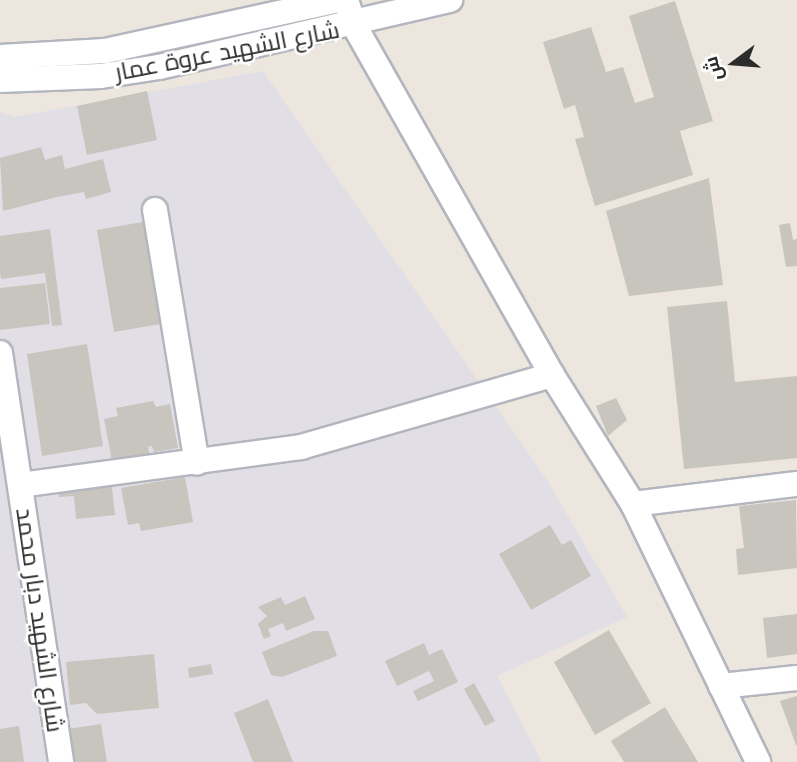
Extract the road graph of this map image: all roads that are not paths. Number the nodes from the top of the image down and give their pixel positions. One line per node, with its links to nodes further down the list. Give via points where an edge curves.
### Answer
1 (338, 0): 5 (street, شارع الشهيد عروة عمار)
2 (345, 0): 4 (street)
3 (450, 0): 4 (street, شارع الشهيد عروة عمار)
4 (355, 25): 5 (street, شارع الشهيد عروة عمار, via 101,76); 8 (street)
5 (3, 69)
6 (155, 210): 10 (street)
7 (0, 353): 13 (street, شارع الشهيد دبار محمد)
8 (552, 374): 10 (street, via 301,447); 14 (street)
9 (0, 439): 11 (street, شارع الشهيد دبار محمد)
10 (197, 463): 13 (street)
11 (2, 466): 17 (street, شارع الشهيد دبار محمد)
12 (797, 484): 14 (street)
13 (20, 485): 18 (street, شارع الشهيد دبار محمد)
14 (633, 504): 16 (street)
15 (797, 678): 16 (street)
16 (721, 686): 19 (street)
17 (48, 762)
18 (61, 762)
19 (758, 762)

